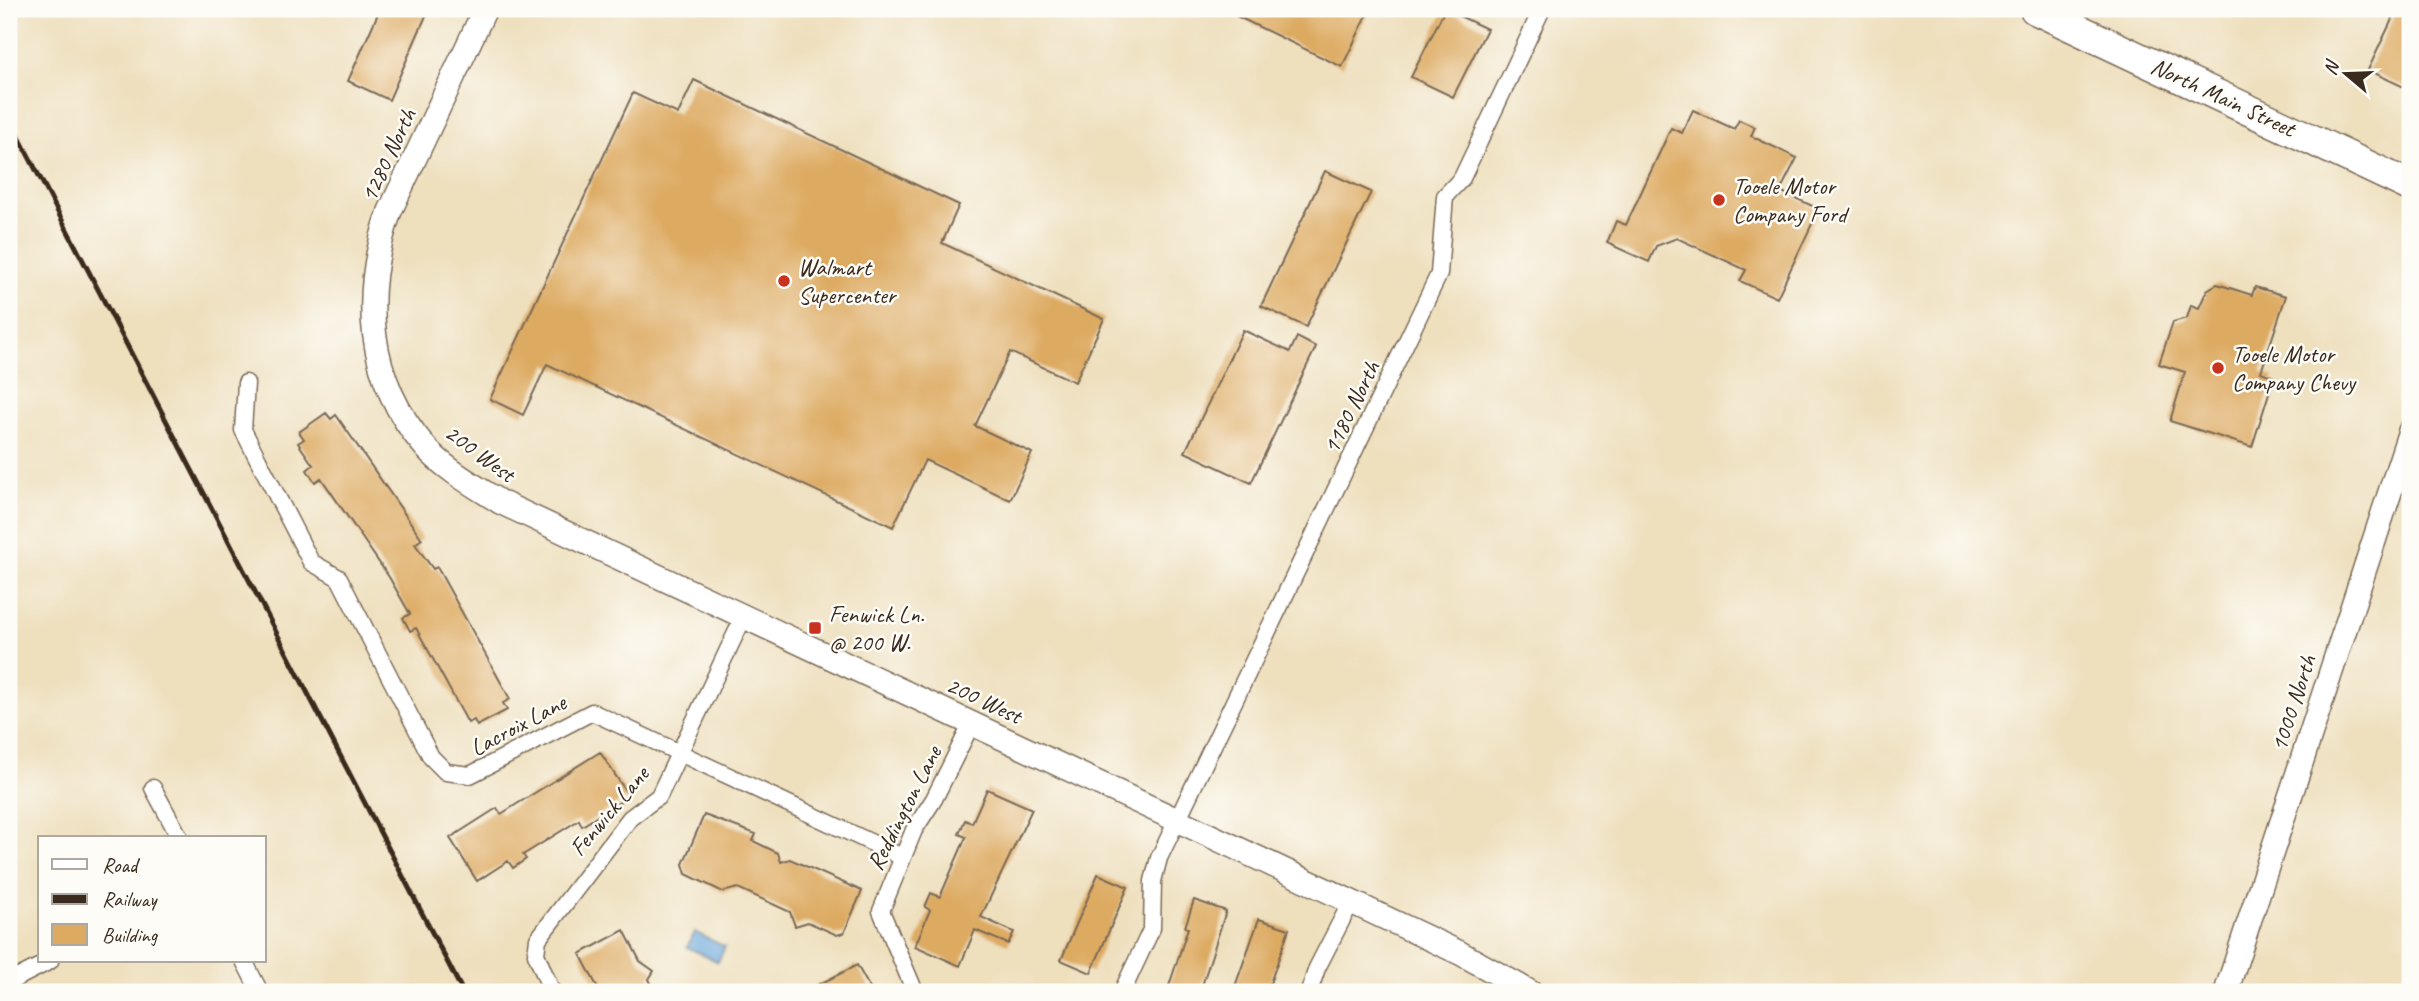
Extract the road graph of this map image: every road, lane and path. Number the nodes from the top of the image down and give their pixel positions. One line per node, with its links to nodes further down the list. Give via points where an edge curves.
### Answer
1 (485, 9): 5 (street, 1280 North, via 378,243)
2 (1542, 9): 12 (street, 1180 North, via 1462,178 1445,195 1439,274)
3 (2035, 9): 4 (highway, North Main Street)
4 (2410, 186)
5 (372, 331): 8 (street, 200 West, via 380,372 398,410 427,449 462,478 500,502)
6 (246, 383): 10 (street, Lacroix Lane, via 243,430 280,502 311,562 339,578 431,757 446,772 470,775 592,712)
7 (2410, 431): 25 (street, 1000 North)
8 (744, 616): 9 (street, 200 West); 10 (street, Fenwick Lane)
9 (972, 723): 12 (street, 200 West); 14 (street, Reddington Lane)
10 (681, 752): 14 (street, Lacroix Lane); 20 (street, Fenwick Lane, via 659,796 630,818 538,939 536,954)
11 (153, 788): 13 (street)
12 (1177, 821): 15 (street, 200 West); 22 (street, 1180 North, via 1156,869 1152,928)
13 (179, 836)
14 (902, 857): 21 (street, Reddington Lane, via 881,911)
15 (1351, 902): 23 (street); 24 (street, 200 West)
16 (48, 962): 18 (street)
17 (245, 962): 19 (street)
18 (9, 982)
19 (260, 992)
20 (552, 992)
21 (915, 992)
22 (1122, 992)
23 (1309, 992)
24 (1530, 992)
25 (2226, 992)

